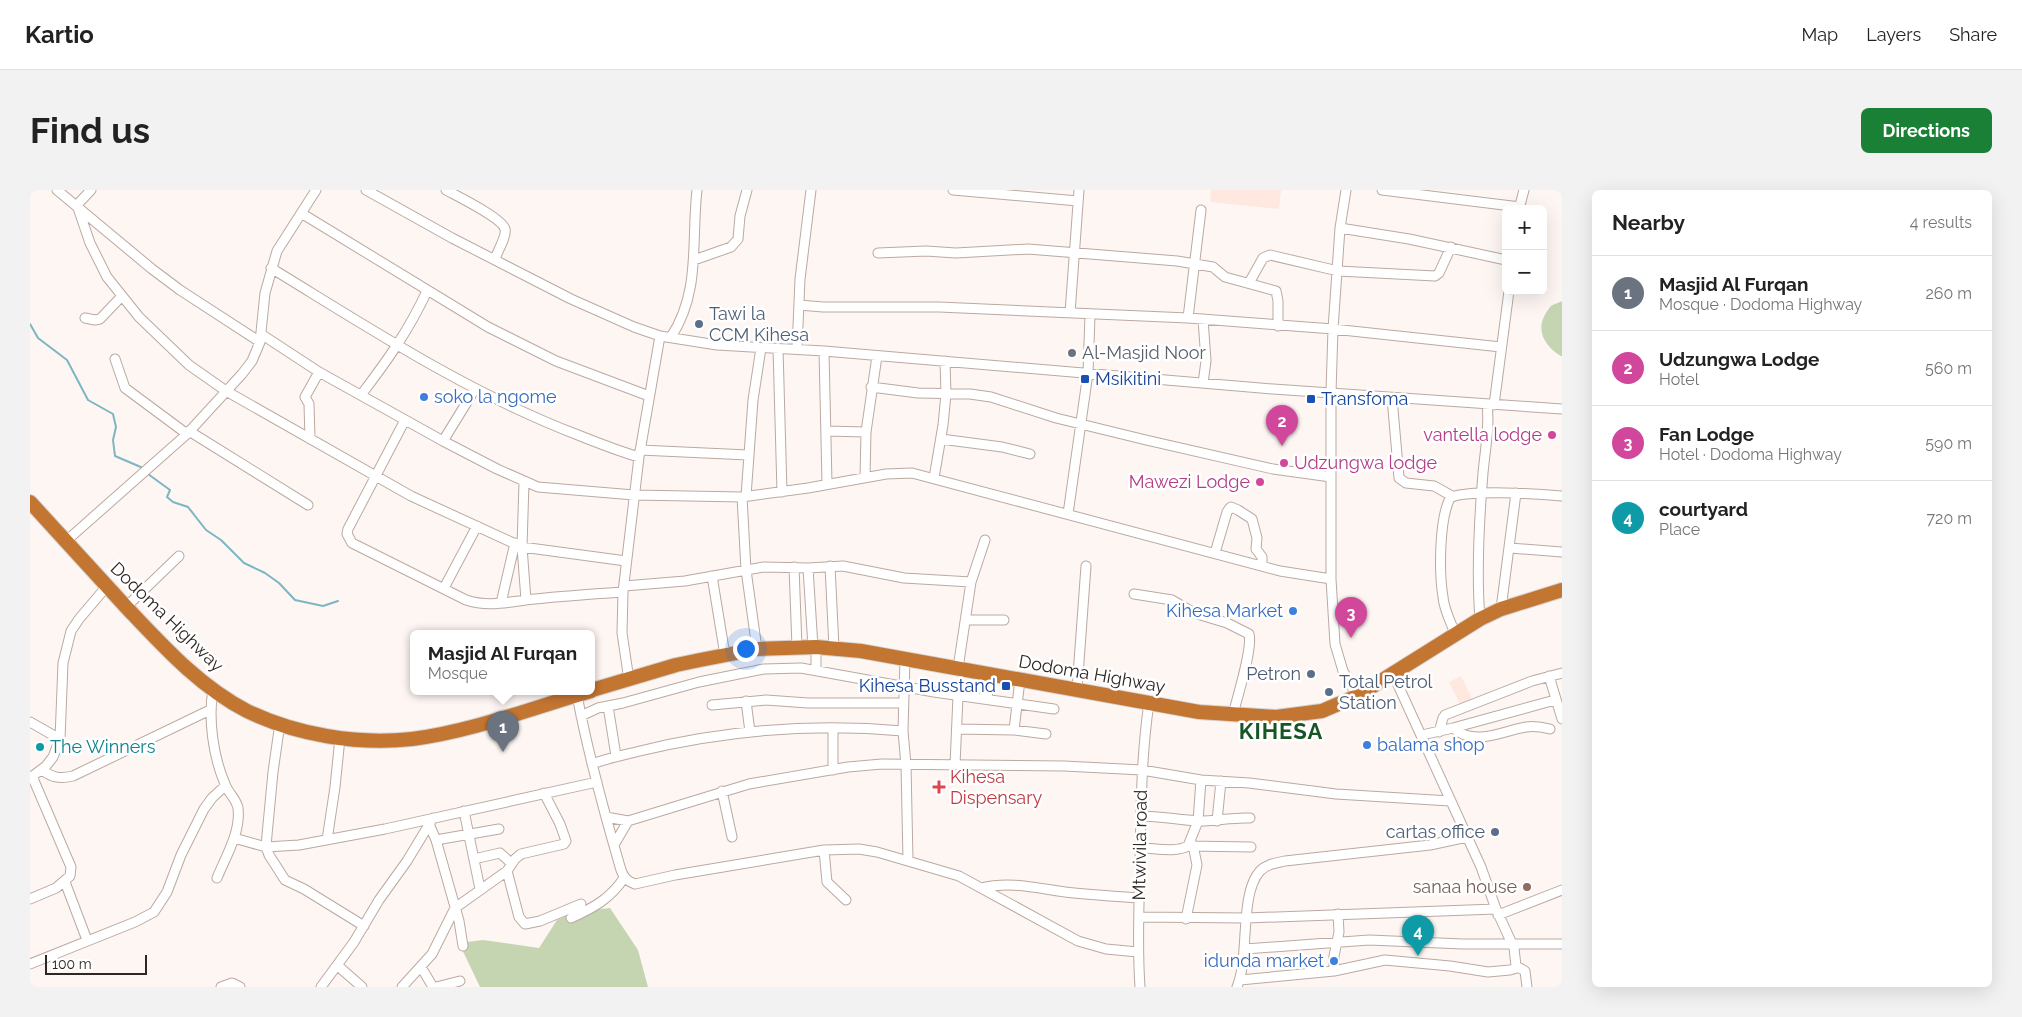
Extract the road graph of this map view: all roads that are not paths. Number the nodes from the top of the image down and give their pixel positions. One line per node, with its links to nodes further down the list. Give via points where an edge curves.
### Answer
1 (57, 190): 15 (street)
2 (91, 190): 15 (street)
3 (316, 190): 19 (street)
4 (366, 190): 24 (street)
5 (446, 190): 24 (street, via 504,226 505,234)
6 (697, 190): 26 (street)
7 (747, 190): 26 (street, via 736,243)
8 (811, 190): 34 (street)
9 (953, 190): 14 (street)
10 (1079, 190): 14 (street)
11 (1346, 190): 20 (street)
12 (1382, 190): 17 (street)
13 (1524, 190): 16 (street)
14 (1078, 201): 23 (street)
15 (77, 205): 33 (street, via 97,257); 44 (street, via 173,285)
16 (1520, 205)
17 (1502, 206)
18 (1201, 210): 27 (street)
19 (301, 213): 28 (street); 31 (street)
20 (1340, 228): 21 (street); 29 (street)
21 (1451, 247): 25 (street); 29 (street, via 1435,276)
22 (878, 252): 23 (street, via 956,253 1014,249)
23 (1076, 252): 27 (street); 35 (street)
24 (495, 259): 42 (street, via 570,299)
25 (1502, 259)
26 (694, 260): 43 (street, via 688,303)
27 (1194, 263): 30 (street, via 1213,267 1225,277); 38 (street)
28 (271, 268): 44 (street); 45 (street)
29 (1338, 270): 30 (street, via 1270,255 1256,268); 41 (street)
30 (1249, 283): 40 (street, via 1277,293)
31 (427, 291): 45 (street); 63 (street, via 556,361)
32 (1508, 295): 46 (street)
33 (122, 296): 37 (street, via 100,319); 59 (street, via 160,340)
34 (799, 305): 35 (street); 49 (street)
35 (1070, 313): 36 (street)
36 (1090, 315): 38 (street); 55 (street)
37 (86, 318)
38 (1188, 318): 39 (street)
39 (1203, 319): 40 (street); 56 (street, via 1206,361)
40 (1278, 326): 41 (street)
41 (1333, 329): 46 (street); 60 (street)
42 (660, 336): 43 (street); 63 (street)
43 (671, 337): 47 (street)
44 (261, 338): 54 (street); 59 (street, via 252,361)
45 (398, 346): 58 (street); 62 (street)
46 (1502, 347): 65 (street)
47 (761, 348): 48 (street); 77 (street)
48 (778, 348): 49 (street); 84 (street)
49 (797, 349): 50 (street)
50 (824, 351): 51 (street); 69 (street)
51 (877, 356): 53 (street); 57 (street)
52 (115, 359): 71 (street, via 125,388)
53 (945, 361): 55 (street); 61 (street)
54 (319, 372): 62 (street); 72 (street, via 304,397 309,404)
55 (1088, 373): 56 (street); 68 (street)
56 (1203, 383): 60 (street)
57 (871, 388): 61 (street); 70 (street)
58 (475, 389): 74 (street); 75 (street, via 550,424)
59 (226, 391): 71 (street); 72 (street)
60 (1331, 392): 64 (street); 80 (street)
61 (946, 394): 68 (street, via 991,397); 73 (street)
62 (361, 395): 67 (street)
63 (649, 396): 75 (street)
64 (1392, 398): 65 (street); 88 (street, via 1399,478 1406,483 1434,486)
65 (1490, 405): 66 (street); 86 (street)
66 (1562, 409)
67 (404, 420): 74 (street); 78 (street)
68 (1080, 424): 80 (street, via 1240,462); 93 (street)
69 (826, 431): 70 (street); 83 (street)
70 (866, 432): 79 (street)
71 (188, 433): 92 (street); 96 (street)
72 (310, 439): 78 (street)
73 (941, 439): 76 (street); 81 (street)
74 (443, 441): 82 (street)
75 (640, 454): 77 (street); 87 (street)
76 (1030, 454)
77 (748, 456): 90 (street)
78 (374, 476): 94 (street); 113 (street, via 348,529 348,538 352,543)
79 (865, 477): 81 (street, via 912,473); 83 (street)
80 (1331, 477): 110 (street)
81 (934, 478): 93 (street)
82 (524, 482): 87 (street, via 538,487); 97 (street)
83 (827, 484): 84 (street)
84 (782, 492): 90 (street)
85 (1516, 493): 86 (street); 89 (street); 98 (street)
86 (1482, 494): 88 (street); 121 (street, via 1477,580)
87 (634, 495): 90 (street); 102 (street)
88 (1452, 496): 124 (street, via 1448,500 1443,528 1442,575 1444,603)
89 (1562, 496)
90 (744, 497): 108 (street)
91 (30, 502): 96 (highway, Dodoma Highway)
92 (308, 506)
93 (1068, 514): 100 (street)
94 (477, 526): 97 (street); 113 (street)
95 (985, 540): 111 (street)
96 (65, 542): 112 (highway, Dodoma Highway)
97 (519, 545): 102 (street); 117 (street); 118 (street)
98 (1510, 548): 99 (street); 120 (street)
99 (1562, 552)
100 (1215, 553): 105 (street); 105 (street, via 1227,512 1233,508 1253,521 1256,549 1262,557)
101 (179, 556): 119 (street)
102 (626, 561): 114 (street)
103 (830, 566): 107 (street); 111 (street, via 904,578); 127 (street)
104 (1086, 566): 141 (street)
105 (1262, 566): 110 (street)
106 (794, 568): 107 (street); 108 (street); 125 (street)
107 (808, 568): 126 (street)
108 (746, 570): 109 (street); 128 (street)
109 (712, 576): 114 (street); 129 (street)
110 (1331, 579): 146 (street, via 1334,644)
111 (970, 582): 122 (street)
112 (107, 586): 119 (highway, Dodoma Highway); 173 (street, via 79,619 66,647)
113 (444, 588): 118 (street, via 478,604)
114 (623, 589): 117 (street); 137 (street, via 622,632)
115 (1562, 590): 120 (highway, Dodoma Highway)
116 (1134, 594): 157 (street, via 1172,600 1194,613 1249,634)
117 (526, 600): 118 (street)
118 (501, 603)
119 (126, 607): 140 (highway, Dodoma Highway, via 176,658)
120 (1501, 609): 121 (highway, Dodoma Highway)
121 (1480, 618): 124 (highway, Dodoma Highway)
122 (966, 620): 123 (street); 131 (street)
123 (1004, 620)
124 (1455, 634): 135 (highway, Dodoma Highway)
125 (797, 647): 126 (highway, Dodoma Highway); 128 (highway, Dodoma Highway)
126 (815, 647): 127 (highway, Dodoma Highway); 132 (street)
127 (834, 648): 130 (highway, Dodoma Highway)
128 (757, 649): 129 (highway, Dodoma Highway)
129 (724, 656): 137 (highway, Dodoma Highway, via 676,665)
130 (905, 659): 131 (highway, Dodoma Highway); 139 (street)
131 (958, 668): 134 (highway, Dodoma Highway)
132 (816, 670): 139 (street); 154 (street, via 764,669)
133 (1562, 673): 136 (street)
134 (990, 674): 138 (highway, Dodoma Highway); 147 (street)
135 (1393, 674): 146 (highway, Dodoma Highway); 171 (street)
136 (1550, 676): 148 (street); 169 (street, via 1445,716)
137 (629, 680): 142 (highway, Dodoma Highway)
138 (1020, 680): 141 (highway, Dodoma Highway); 152 (street)
139 (904, 686): 145 (street); 151 (street)
140 (213, 689): 156 (street); 161 (highway, Dodoma Highway, via 248,711)
141 (1077, 689): 150 (highway, Dodoma Highway)
142 (595, 690)
143 (577, 695): 172 (highway, Dodoma Highway, via 438,734 386,740)
144 (586, 695): 158 (street)
145 (958, 696): 147 (street); 164 (street)
146 (1356, 696): 157 (highway, Dodoma Highway, via 1322,711 1298,715)
147 (988, 699): 152 (street)
148 (1555, 700): 159 (street); 163 (street)
149 (746, 701): 151 (street); 153 (street); 168 (street)
150 (1149, 703): 157 (highway, Dodoma Highway); 180 (street, Mtwivila road)
151 (903, 704): 167 (street)
152 (1016, 704): 155 (street); 166 (street)
153 (712, 705)
154 (608, 706): 158 (street); 174 (street)
155 (1054, 709)
156 (210, 710): 178 (street, via 74,776 60,779); 185 (street)
157 (1233, 715)
158 (581, 716): 175 (street)
159 (1562, 719)
160 (30, 722): 173 (street)
161 (280, 723): 172 (highway, Dodoma Highway); 206 (street)
162 (833, 728): 167 (street); 168 (street); 179 (street)
163 (1453, 728): 165 (street, via 1462,735 1478,737 1528,726); 169 (street)
164 (957, 729): 166 (street); 177 (street)
165 (1550, 729)
166 (1014, 730): 170 (street)
167 (902, 731): 176 (street)
168 (750, 732): 174 (street)
169 (1438, 732): 171 (street)
170 (1046, 734)
171 (1422, 735): 188 (street)
172 (340, 738): 202 (street)
173 (60, 739): 178 (street, via 53,757)
174 (616, 756): 175 (street)
175 (592, 764): 184 (street)
176 (906, 765): 177 (street); 179 (street, via 864,765); 211 (street)
177 (955, 765): 180 (street)
178 (42, 770): 181 (street)
179 (833, 770): 186 (street)
180 (1142, 770): 182 (street); 190 (street, Mtwivila road)
181 (31, 777): 215 (street, via 71,867)
182 (1201, 780): 183 (street); 195 (street)
183 (1221, 781): 188 (street, via 1336,794); 196 (street)
184 (597, 782): 187 (street); 191 (street)
185 (225, 786): 201 (street, via 238,808); 231 (street, via 204,809 164,898 154,912)
186 (722, 791): 194 (street); 199 (street)
187 (544, 793): 189 (street); 212 (street, via 566,841 521,854)
188 (1450, 801): 200 (street)
189 (464, 811): 193 (street); 198 (street)
190 (1141, 816): 195 (street); 208 (street, Mtwivila road)
191 (606, 817): 194 (street); 204 (street)
192 (1250, 818): 196 (street)
193 (431, 821): 202 (street); 203 (street); 230 (street)
194 (628, 821): 204 (street)
195 (1198, 821): 196 (street); 205 (street)
196 (1217, 821)
197 (499, 829): 198 (street)
198 (469, 834): 203 (street); 210 (street)
199 (732, 837)
200 (1467, 837): 224 (street); 228 (street, via 1430,845 1270,865 1260,871 1252,886)
201 (234, 838): 206 (street); 213 (street)
202 (327, 840): 206 (street)
203 (436, 840): 223 (street)
204 (614, 845): 214 (street)
205 (1191, 846): 207 (street); 208 (street); 229 (street, via 1197,865)
206 (266, 847): 230 (street, via 285,880)
207 (1251, 847)
208 (1140, 848): 219 (street, Mtwivila road)
209 (824, 850): 211 (street, via 859,849); 214 (street, via 635,884); 221 (street, via 827,882)
210 (474, 859): 212 (street, via 500,853); 217 (street)
211 (908, 860): 216 (street, via 959,876)
212 (509, 867): 217 (street); 222 (street, via 519,917 525,924)
213 (217, 878)
214 (624, 878): 227 (street, via 602,903)
215 (65, 882): 220 (street); 231 (street)
216 (981, 888): 219 (street, via 1012,884); 237 (street, via 1078,941 1106,949)
217 (480, 889): 223 (street)
218 (1562, 890): 224 (street)
219 (1139, 898): 226 (street, Mtwivila road)
220 (30, 899)
221 (846, 900)
222 (580, 904)
223 (455, 908): 235 (street); 240 (street, via 432,954)
224 (1497, 912): 225 (street); 233 (street)
225 (1338, 914): 228 (street); 232 (street)
226 (1139, 917): 229 (street); 237 (street, Mtwivila road)
227 (571, 918)
228 (1247, 918): 229 (street); 236 (street)
229 (1186, 919)
230 (364, 926): 239 (street)
231 (87, 940): 238 (street)
232 (1338, 942): 233 (street); 236 (street); 242 (street)
233 (1512, 944): 234 (street); 241 (street)
234 (1562, 944)
235 (464, 946)
236 (1244, 949): 244 (street)
237 (1138, 952): 251 (street, Mtwivila road)
238 (30, 964)
239 (338, 966): 247 (street); 248 (street)
240 (421, 967): 249 (street); 250 (street)
241 (1517, 968): 242 (street, via 1488,972 1385,960); 252 (street, via 1524,970)
242 (1334, 971): 244 (street)
243 (460, 981): 250 (street)
244 (1238, 984)
245 (221, 987): 246 (street, via 232,983)
246 (240, 987)
247 (321, 987)
248 (362, 987)
249 (402, 987)
250 (434, 987)
251 (1140, 987)
252 (1527, 987)

